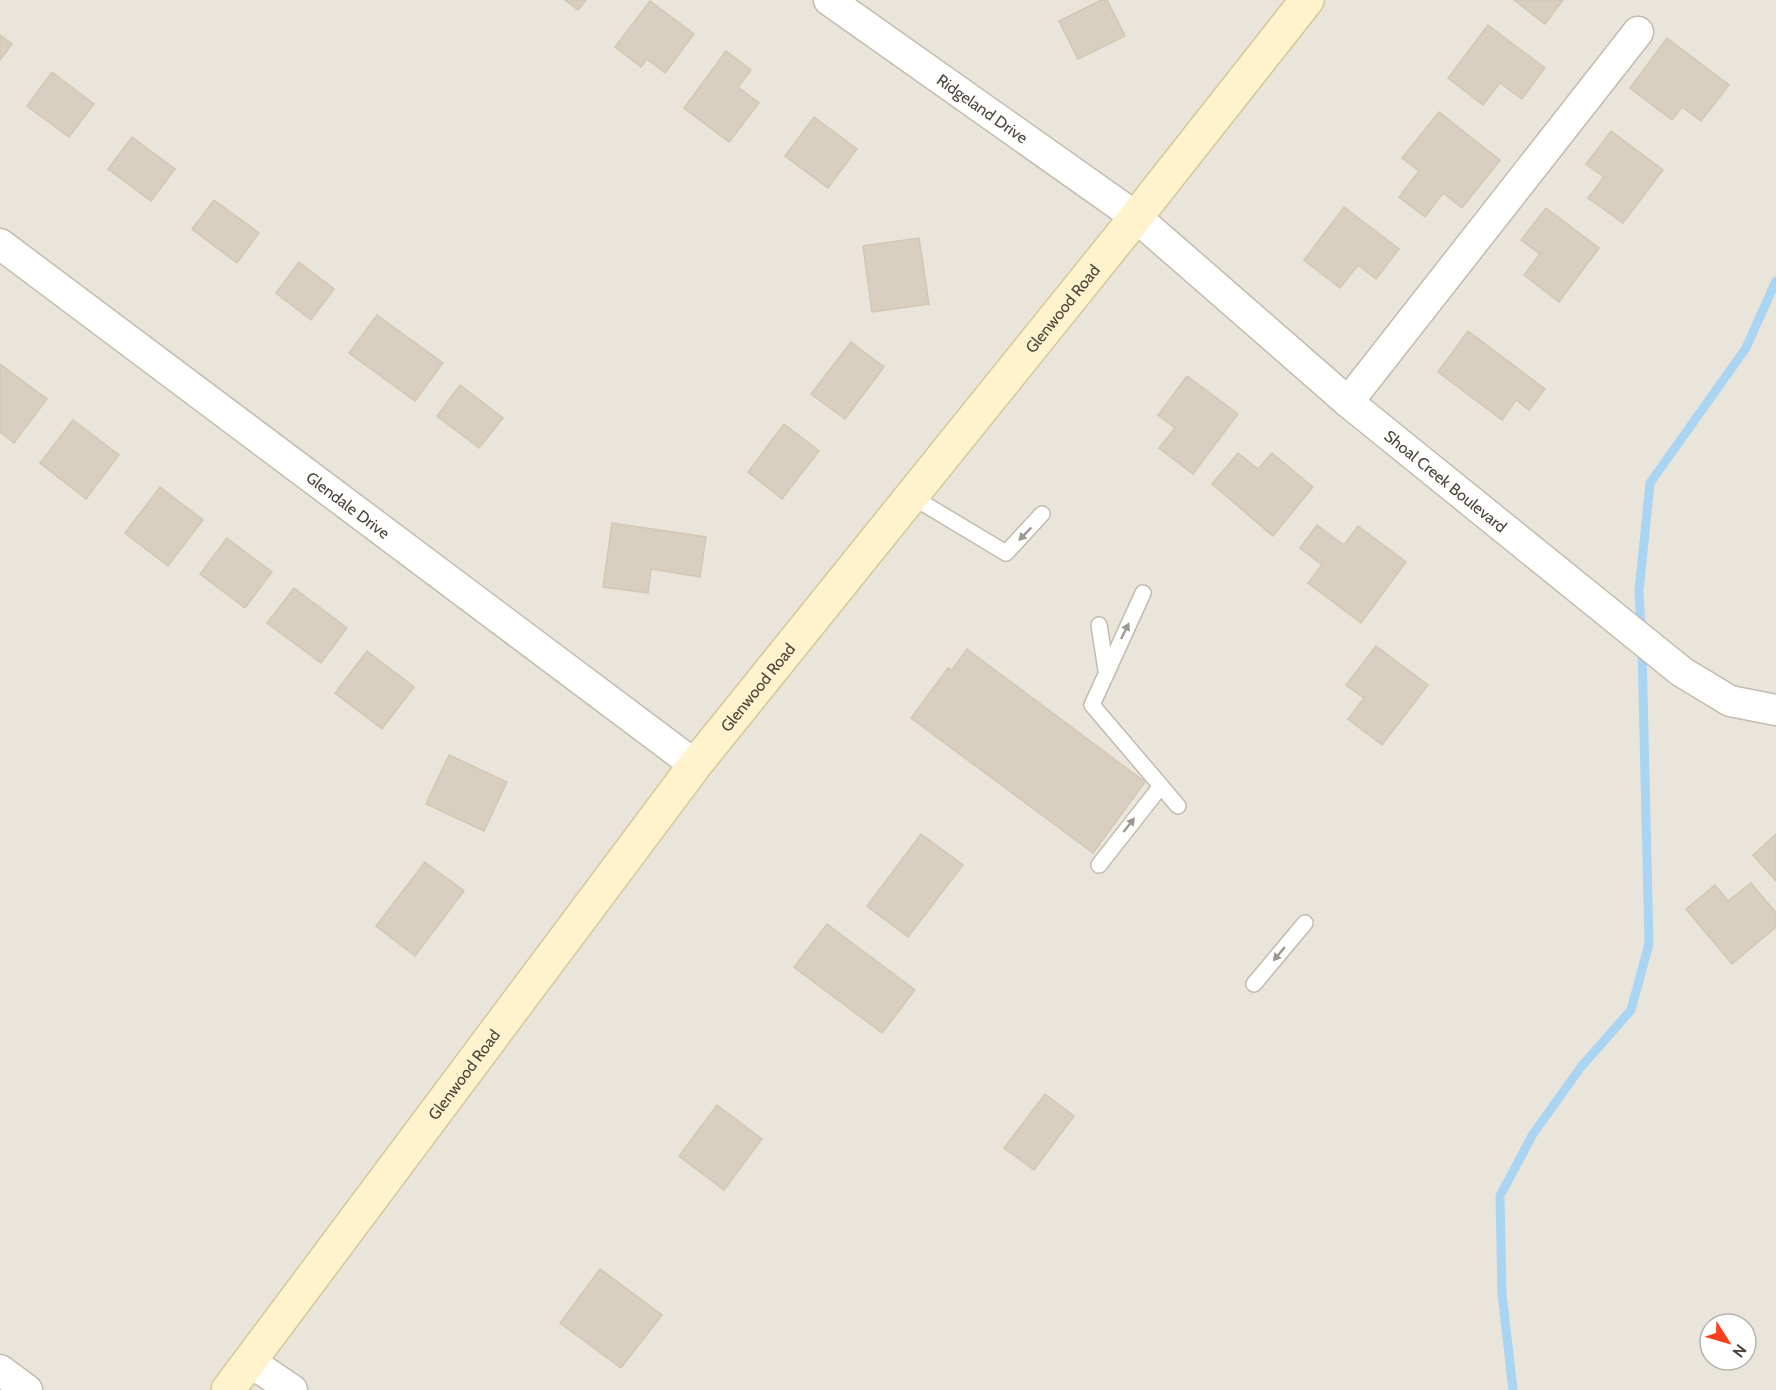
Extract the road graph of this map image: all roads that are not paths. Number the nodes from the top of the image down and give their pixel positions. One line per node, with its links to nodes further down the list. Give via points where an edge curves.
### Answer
1 (829, 0): 4 (street, Ridgeland Drive)
2 (1307, 0): 4 (main road, Glenwood Road)
3 (1638, 32): 6 (street)
4 (1136, 218): 6 (street, Shoal Creek Boulevard); 7 (main road, Glenwood Road)
5 (0, 244): 13 (street, Glendale Drive)
6 (1348, 402): 12 (street, Shoal Creek Boulevard, via 1682,672 1730,701)
7 (911, 496): 8 (lane, one-way to 7, via 1006,553); 13 (main road, Glenwood Road)
8 (1042, 514)
9 (1143, 592): 11 (lane, one-way to 9)
10 (1099, 626): 11 (lane)
11 (1106, 670): 14 (lane, via 1092,705)
12 (1776, 710)
13 (695, 765): 19 (main road, Glenwood Road)
14 (1161, 786): 15 (lane); 16 (lane, one-way to 14)
15 (1178, 806)
16 (1099, 865)
17 (1305, 923): 18 (lane, one-way to 18)
18 (1254, 984)
19 (249, 1361): 22 (main road, Glenwood Road); 23 (street)
20 (0, 1370): 21 (street)
21 (27, 1390)
22 (228, 1390)
23 (292, 1390)

